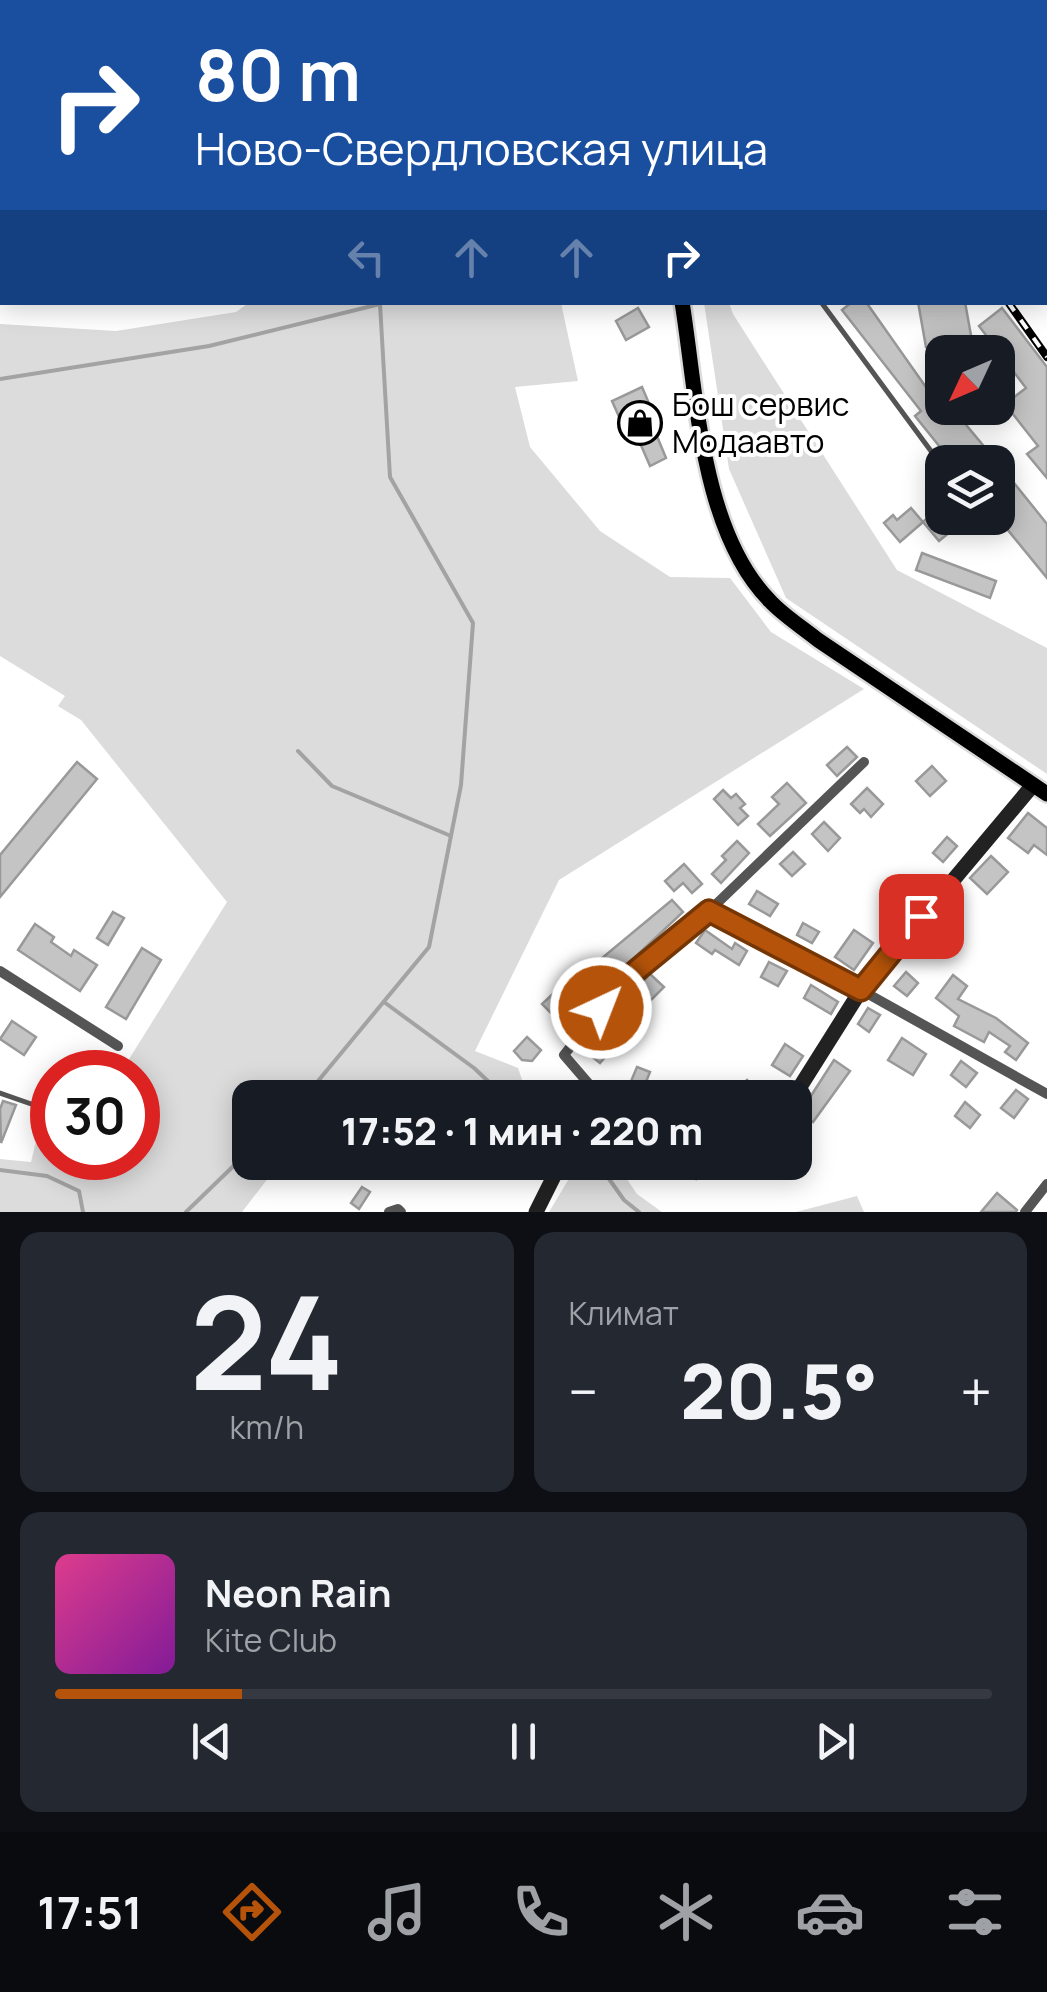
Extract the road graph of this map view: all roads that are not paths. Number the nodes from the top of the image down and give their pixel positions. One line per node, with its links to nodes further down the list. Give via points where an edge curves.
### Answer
1 (682, 305): 5 (main road, via 709,474 756,585 818,640)
2 (823, 305): 3 (lane)
3 (927, 445)
4 (864, 762): 6 (street)
5 (1040, 790): 8 (main road)
6 (709, 911): 8 (street); 10 (street, via 620,984 564,1054)
7 (0, 971): 9 (street)
8 (861, 990): 11 (main road); 13 (street)
9 (118, 1046)
10 (586, 1080)
11 (804, 1080)
12 (0, 1093): 14 (lane)
13 (1047, 1094)
14 (30, 1104)
15 (553, 1180): 19 (main road)
16 (1047, 1184): 20 (street)
17 (389, 1212): 18 (street)
18 (401, 1212)
19 (536, 1212)
20 (1025, 1212)

